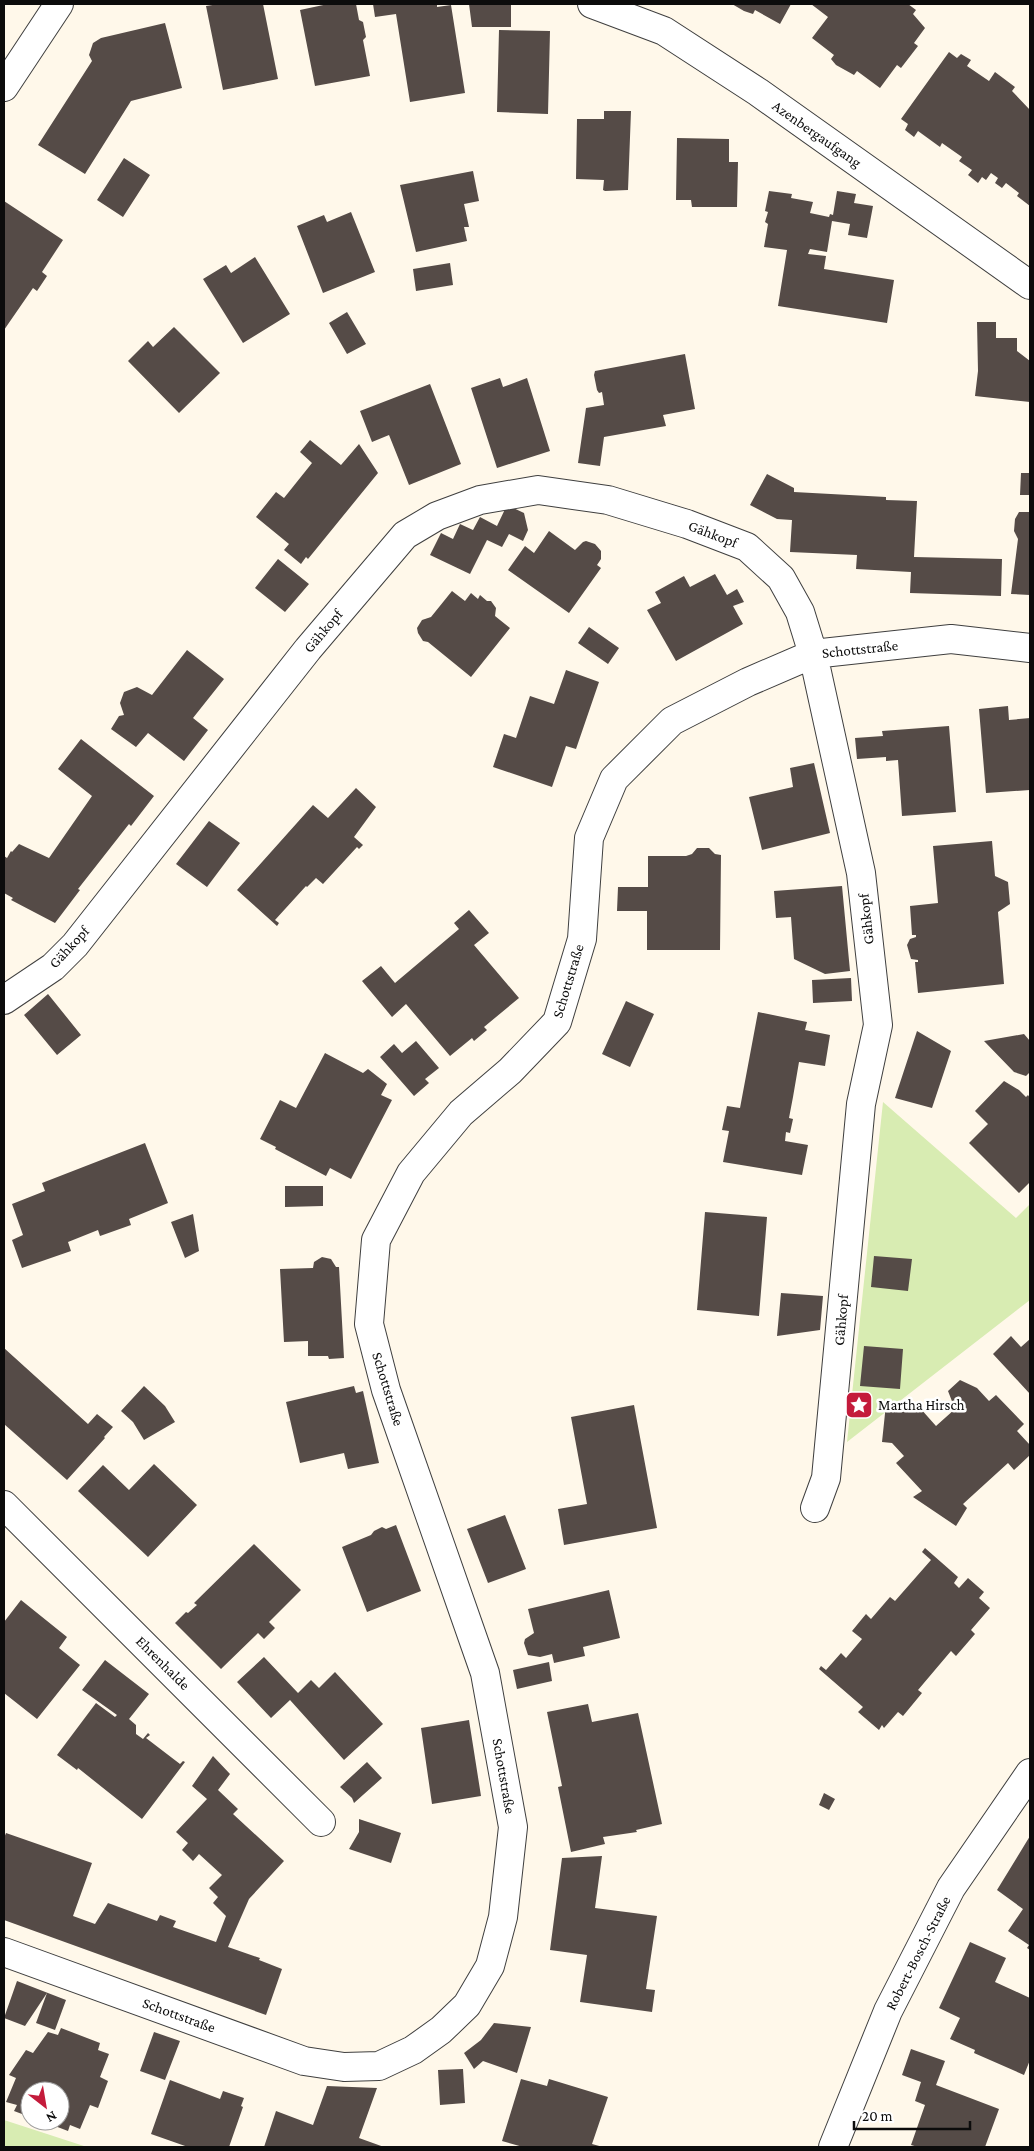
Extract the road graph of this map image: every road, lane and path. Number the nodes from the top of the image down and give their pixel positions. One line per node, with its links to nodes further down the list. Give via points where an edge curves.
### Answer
1 (59, 4): 3 (street)
2 (592, 4): 4 (street, Azenbergaufgang, via 664,31 758,92)
3 (4, 87)
4 (1030, 285)
5 (1030, 648): 6 (street, Schottstraße, via 951,639)
6 (813, 654): 7 (street, Gähkopf, via 800,612 781,578 748,547 686,524 608,500 538,490 480,500 438,516 405,535 308,648 74,945 53,967); 9 (street, Gähkopf, via 861,873 878,1025 861,1104 826,1478); 12 (street, Schottstraße, via 748,682 672,721 614,779 589,838 582,940 557,1022 510,1071 461,1113 412,1174 376,1240 369,1324 386,1390 485,1673 513,1827 503,1917 490,1966 467,2005 441,2030 413,2050 379,2066 344,2066 304,2061)
7 (4, 1000)
8 (4, 1505): 11 (street, Ehrenhalde)
9 (815, 1508)
10 (1030, 1772): 13 (street, Robert-Bosch-Straße, via 951,1888 888,2011)
11 (321, 1822)
12 (4, 1952)
13 (833, 2147)

